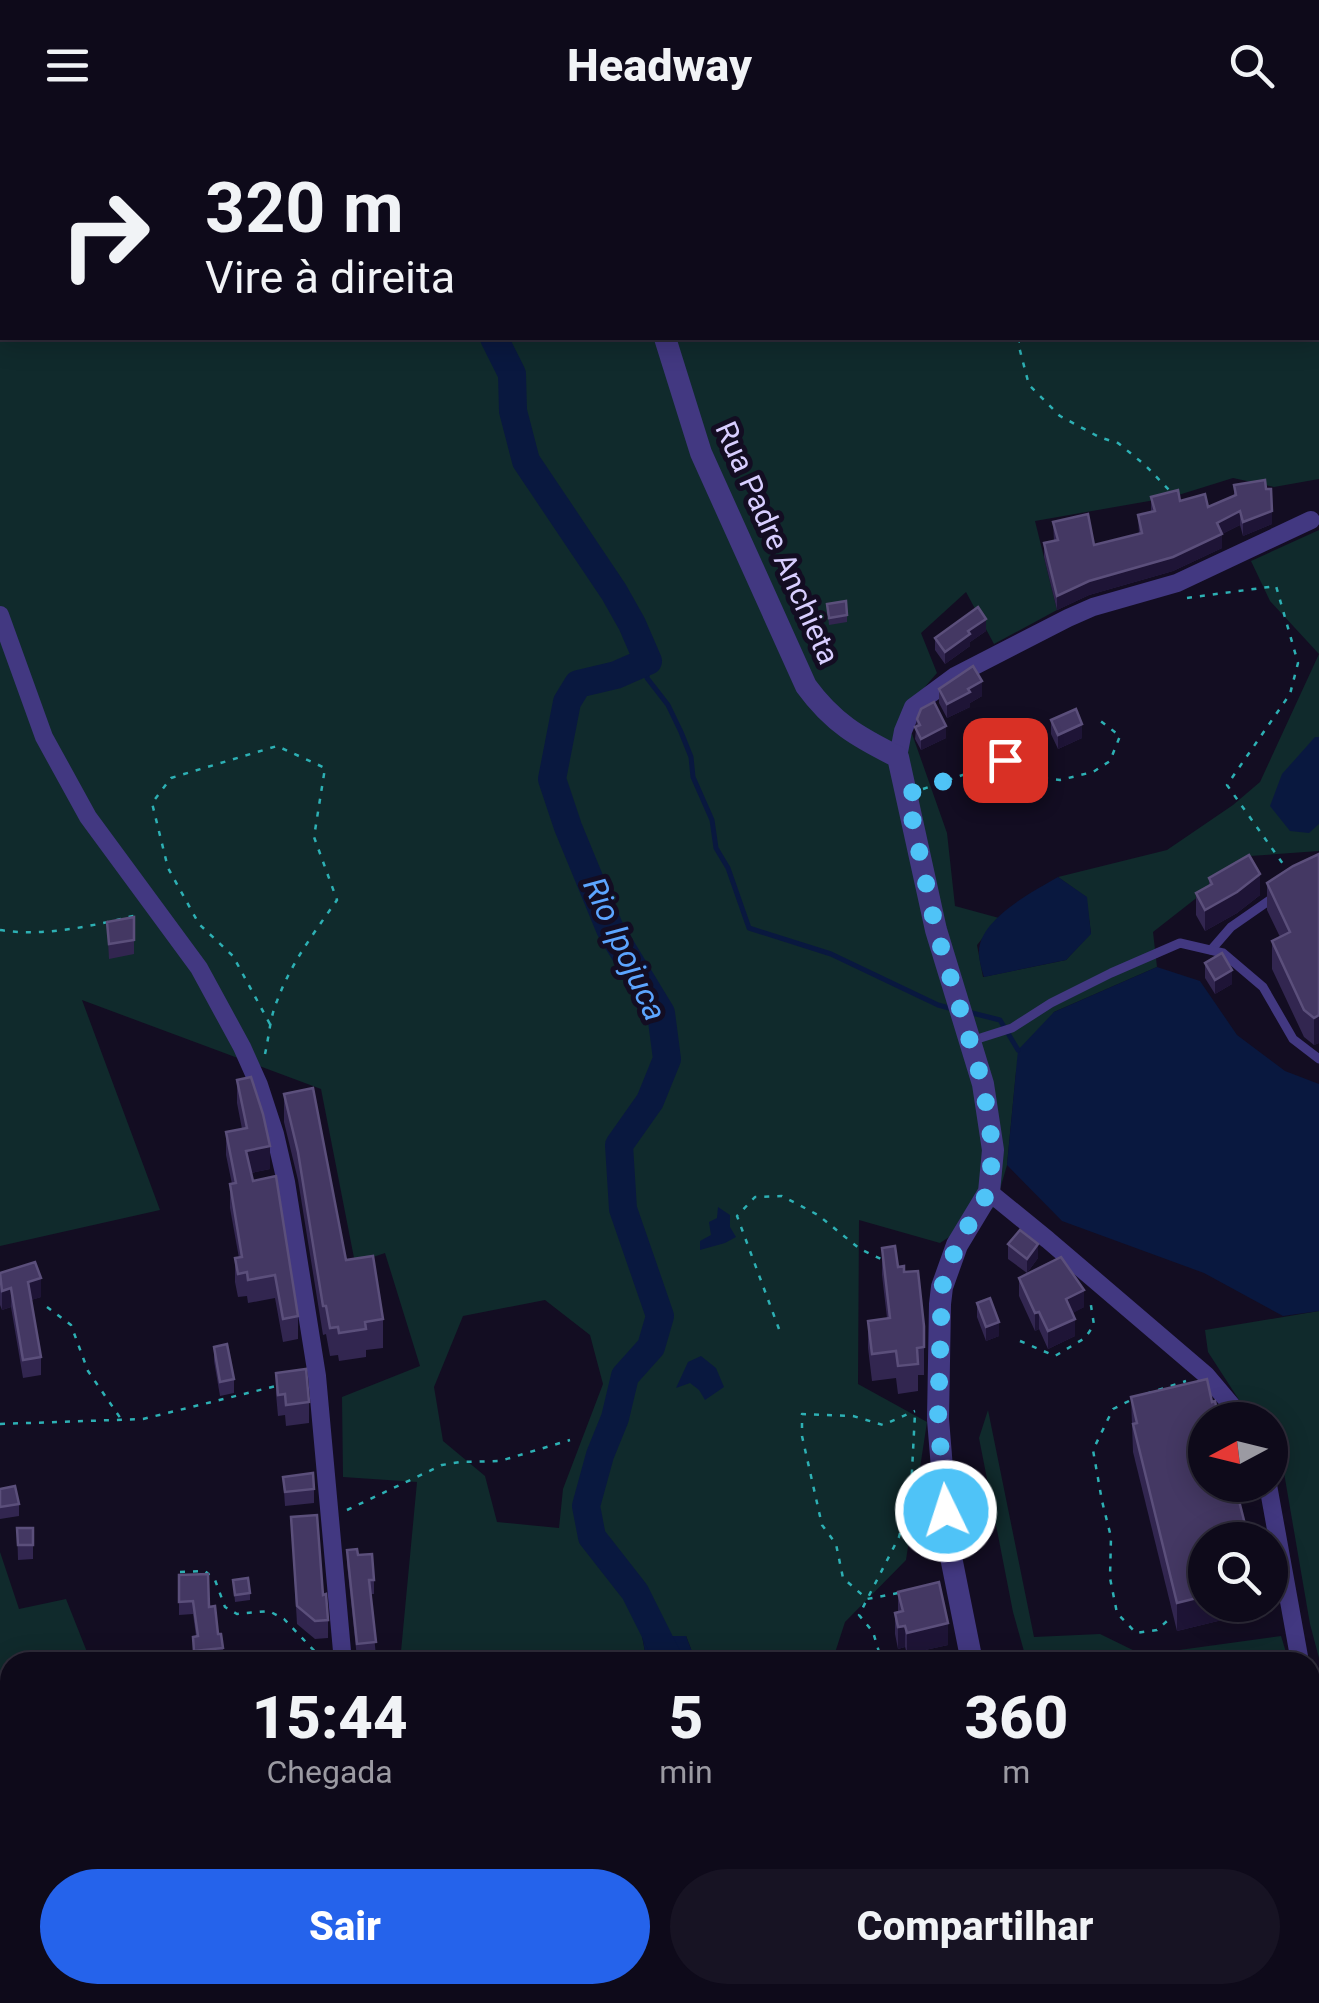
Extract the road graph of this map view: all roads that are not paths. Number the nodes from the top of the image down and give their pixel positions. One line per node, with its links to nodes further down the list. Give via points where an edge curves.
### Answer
1 (665, 340): 4 (street, Rua Padre Anchieta, via 702,454 806,686 837,722)
2 (1310, 520): 4 (street, via 1166,586 1092,607 955,676 913,708)
3 (0, 615): 12 (street, via 44,738 88,817 200,968 260,1085 295,1225 317,1376)
4 (898, 757): 7 (street, via 936,930)
5 (1295, 882): 6 (lane, via 1230,927)
6 (1211, 950): 7 (lane, via 1180,943 995,1033); 8 (lane, via 1263,987 1293,1039)
7 (965, 1021): 9 (street, via 993,1150)
8 (1319, 1059)
9 (988, 1192): 10 (street); 13 (street, via 942,1287 938,1404 948,1542)
10 (1228, 1402)
11 (1271, 1502): 14 (street)
12 (342, 1652)
13 (970, 1652)
14 (1298, 1652)

